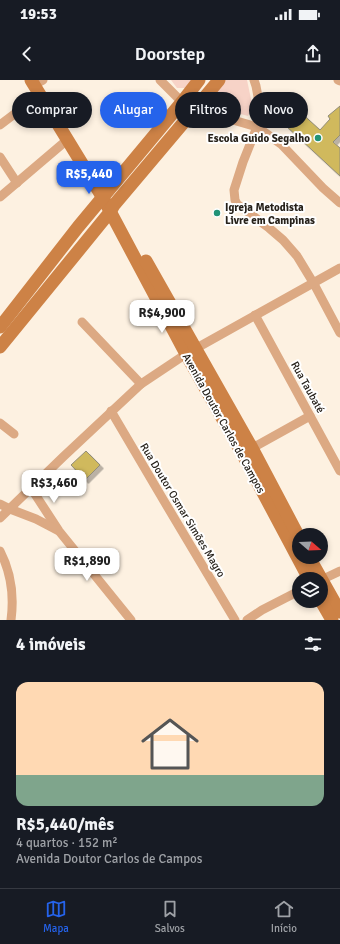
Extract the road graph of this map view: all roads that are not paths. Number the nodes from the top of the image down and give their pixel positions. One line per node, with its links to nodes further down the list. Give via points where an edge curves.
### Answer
1 (160, 80): 9 (street)
2 (199, 80): 6 (main road)
3 (219, 80): 7 (main road)
4 (254, 80): 8 (street)
5 (37, 84): 11 (street, via 33,100); 15 (main road, Avenida Doutor Carlos de Campos); 18 (main road, Avenida Doutor Carlos de Campos)
6 (190, 92)
7 (209, 92)
8 (257, 92)
9 (175, 95)
10 (175, 110): 18 (main road)
11 (0, 125)
12 (179, 128): 21 (main road)
13 (257, 128): 24 (street, via 236,183 235,200 283,240 297,256)
14 (258, 128): 20 (street, via 280,144)
15 (68, 140): 17 (street); 18 (main road, Avenida Doutor Carlos de Campos)
16 (0, 157): 17 (street)
17 (17, 183): 19 (street)
18 (105, 195): 21 (main road, Avenida Doutor Carlos de Campos); 23 (main road)
19 (0, 197)
20 (340, 203)
21 (112, 209): 25 (main road); 31 (main road, Avenida Doutor Carlos de Campos)
22 (340, 268): 24 (street)
23 (35, 281): 25 (main road); 28 (main road)
24 (314, 284): 26 (street); 29 (street)
25 (45, 290): 30 (main road)
26 (255, 315): 31 (street); 34 (street, Rua Taubaté)
27 (82, 322): 32 (street)
28 (0, 327)
29 (340, 333)
30 (0, 347)
31 (191, 352): 32 (street); 37 (main road, Avenida Doutor Carlos de Campos)
32 (141, 384): 33 (street)
33 (111, 411): 39 (street); 55 (street, Rua Doutor Osmar Simões Magro)
34 (310, 416): 37 (street); 38 (street, Rua Taubaté)
35 (0, 423): 36 (street)
36 (14, 434)
37 (247, 451): 43 (main road, Avenida Doutor Carlos de Campos); 47 (main road, Avenida Doutor Carlos de Campos)
38 (340, 471)
39 (31, 488): 41 (street); 44 (street)
40 (0, 504): 41 (street)
41 (10, 509): 42 (street); 44 (street)
42 (0, 518)
43 (294, 528)
44 (59, 531): 54 (street)
45 (0, 552): 53 (street, via 9,573)
46 (340, 571): 48 (street)
47 (306, 572)
48 (328, 577)
49 (328, 592): 52 (main road)
50 (292, 595): 56 (street)
51 (325, 608): 57 (main road)
52 (340, 612)
53 (11, 619)
54 (131, 620)
55 (235, 620)
56 (246, 620)
57 (332, 620)

